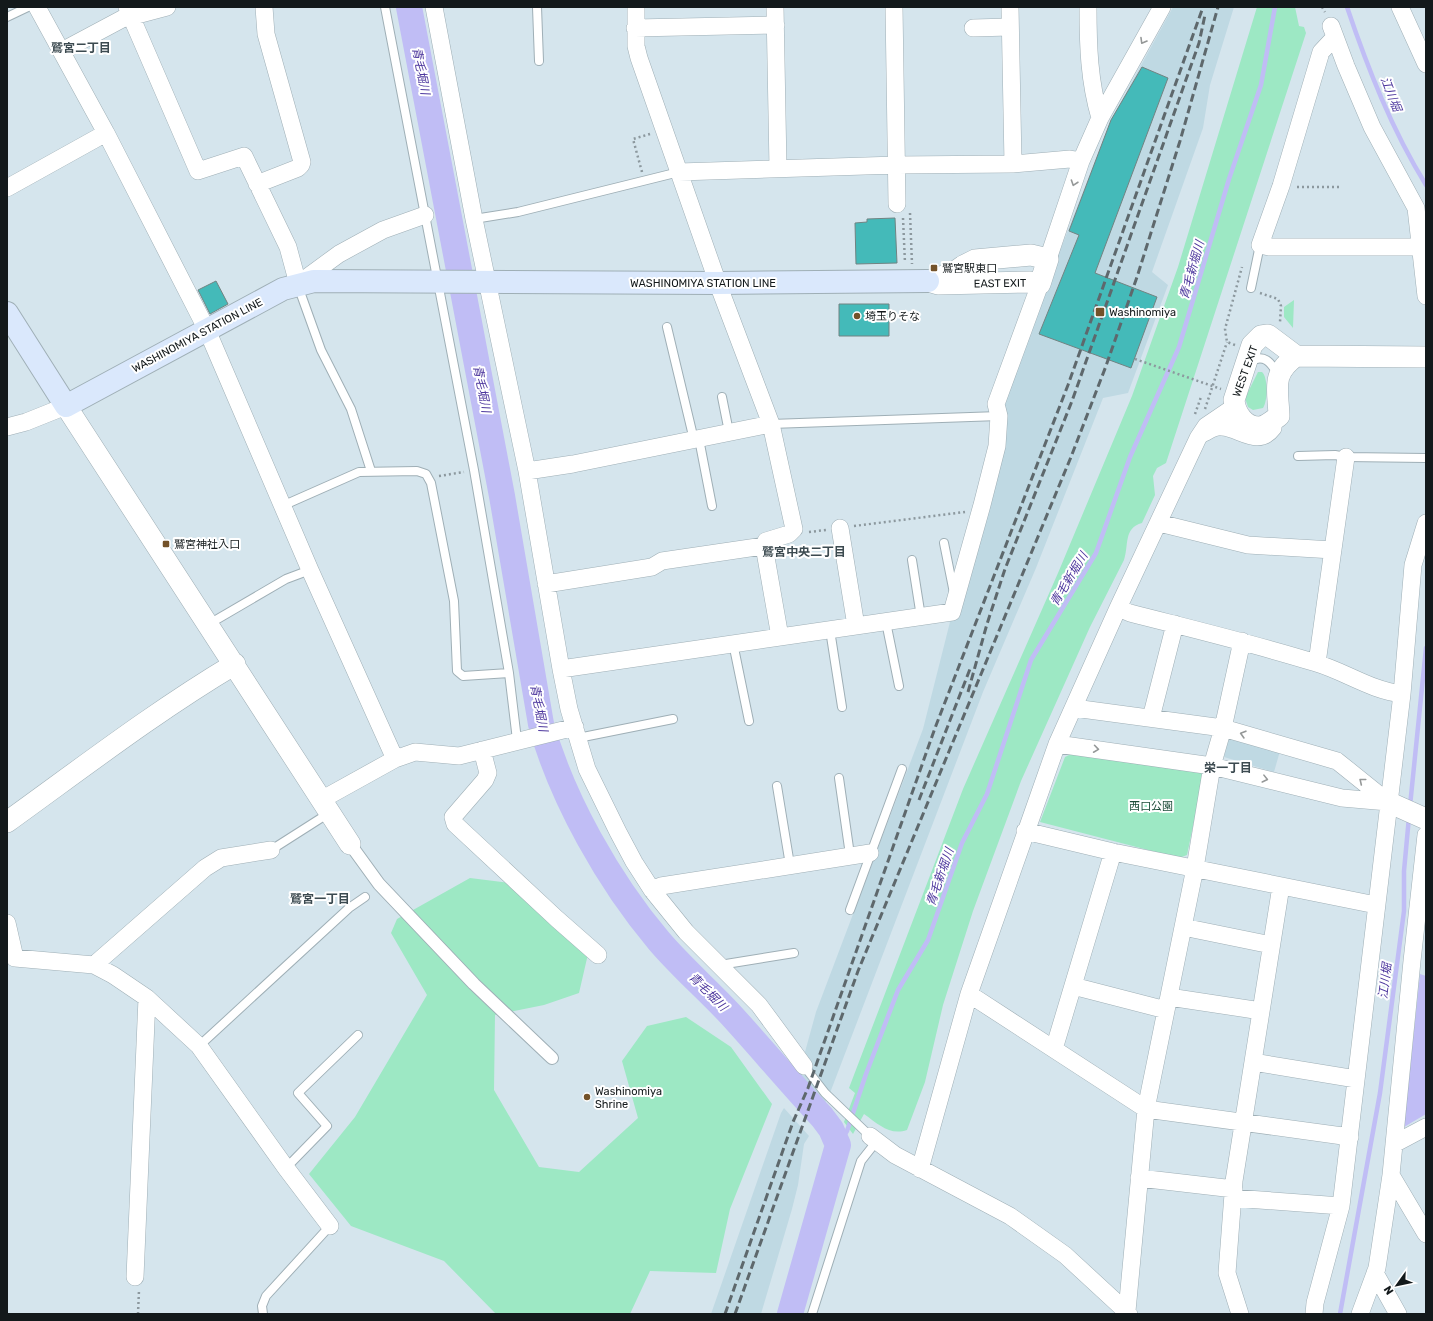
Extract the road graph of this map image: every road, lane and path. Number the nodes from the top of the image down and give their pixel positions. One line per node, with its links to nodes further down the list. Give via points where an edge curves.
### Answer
1 (28, 7): 16 (lane)
2 (36, 7): 21 (street)
3 (167, 7): 15 (street)
4 (264, 7): 33 (street, via 266,34 302,162 298,168)
5 (385, 7): 38 (lane)
6 (434, 7): 39 (street)
7 (537, 7): 22 (lane)
8 (636, 7): 19 (street)
9 (775, 7): 17 (street)
10 (894, 7): 29 (street)
11 (1010, 7): 18 (street)
12 (1088, 7): 24 (street, via 1088,51)
13 (1162, 7): 24 (street, one-way to 24)
14 (1400, 7): 23 (street)
15 (129, 11): 21 (street); 33 (street, via 198,171 244,156)
16 (7, 18)
17 (776, 25): 19 (street); 30 (street)
18 (1010, 27): 20 (street); 28 (street)
19 (635, 28): 25 (street, via 639,58)
20 (973, 28)
21 (62, 51): 26 (street)
22 (539, 61)
23 (1426, 64)
24 (1100, 118): 27 (street)
25 (664, 130): 31 (street); 32 (path, via 633,139)
26 (106, 133): 36 (street); 57 (street)
27 (1081, 161): 28 (street, via 1070,159); 43 (street, one-way to 43)
28 (1013, 164): 29 (street)
29 (897, 165): 30 (street); 37 (street)
30 (778, 168): 31 (street)
31 (679, 172): 32 (lane); 49 (street)
32 (644, 181): 39 (lane, via 518,212)
33 (257, 184): 50 (street, via 288,247)
34 (1281, 186): 35 (path); 40 (street); 41 (street, via 1321,52 1332,31 1372,128 1416,208)
35 (1340, 187)
36 (7, 188)
37 (903, 207): 44 (path); 45 (path)
38 (425, 215): 47 (lane); 50 (street, via 383,230 339,254)
39 (474, 219): 48 (street)
40 (1260, 245): 41 (street); 52 (lane)
41 (1420, 247): 53 (street)
42 (1009, 256): 43 (street, EAST EXIT, via 1031,255); 45 (street, EAST EXIT, via 975,260 953,273); 46 (street, via 1019,263 1022,271 1020,277)
43 (1048, 259): 51 (street, EAST EXIT)
44 (906, 268)
45 (920, 275): 46 (street, EAST EXIT, via 938,284); 49 (main road, WASHINOMIYA STATION LINE)
46 (1011, 282): 51 (street, EAST EXIT)
47 (441, 283): 48 (main road, WASHINOMIYA STATION LINE); 50 (main road, WASHINOMIYA STATION LINE, via 314,281); 80 (lane)
48 (483, 283): 49 (main road, WASHINOMIYA STATION LINE); 82 (street)
49 (718, 283): 72 (street)
50 (298, 284): 57 (main road, WASHINOMIYA STATION LINE, via 283,289); 81 (lane, via 322,350 351,409)
51 (1040, 284): 70 (street, via 996,404)
52 (1254, 290): 55 (path, via 1278,299 1281,306)
53 (1426, 296)
54 (7, 313): 68 (main road)
55 (1280, 323)
56 (667, 327): 76 (lane)
57 (207, 330): 68 (main road, WASHINOMIYA STATION LINE); 84 (street)
58 (1228, 342): 64 (path)
59 (1296, 356): 60 (street); 62 (street, WEST EXIT, via 1268,335 1261,336 1252,345); 63 (street)
60 (1426, 357)
61 (1135, 359): 64 (path)
62 (1245, 364): 63 (lane, via 1256,358 1266,359); 69 (street, WEST EXIT)
63 (1278, 375): 71 (street)
64 (1212, 386): 65 (path); 66 (path)
65 (1222, 389)
66 (1209, 396)
67 (722, 397): 74 (lane)
68 (66, 406): 73 (street); 101 (street)
69 (1234, 407): 71 (street, WEST EXIT, via 1244,421 1253,426 1267,425); 75 (street, via 1211,422)
70 (999, 416): 72 (lane); 86 (street, via 997,446)
71 (1279, 416): 75 (street, via 1275,426 1262,437 1252,437 1222,427)
72 (771, 424): 74 (street); 90 (street, via 794,529)
73 (7, 427)
74 (729, 432): 76 (street)
75 (1200, 434): 88 (street)
76 (697, 439): 82 (street); 85 (lane)
77 (1298, 456): 78 (lane)
78 (1346, 457): 79 (lane); 93 (street)
79 (1426, 458)
80 (474, 470): 83 (path); 111 (lane)
81 (371, 471): 83 (lane, via 417,471); 84 (lane, via 359,472)
82 (527, 471): 96 (street)
83 (428, 477): 111 (lane, via 454,601 457,670 463,676)
84 (282, 506): 95 (street)
85 (712, 506)
86 (981, 510): 89 (path); 97 (street)
87 (1426, 522): 113 (street, via 1413,564)
88 (1159, 523): 93 (street, via 1248,545); 98 (street)
89 (840, 528): 90 (path); 103 (street)
90 (792, 532): 92 (street, via 766,541)
91 (944, 543): 97 (lane)
92 (764, 546): 96 (street, via 662,561 652,567); 105 (street)
93 (1333, 550): 108 (street)
94 (912, 560): 99 (lane)
95 (310, 570): 101 (lane, via 286,579); 124 (street)
96 (546, 584): 110 (street)
97 (955, 599): 99 (street, via 952,612)
98 (1118, 608): 102 (street); 115 (street)
99 (921, 617): 100 (street)
100 (886, 622): 103 (street); 112 (lane)
101 (209, 624): 109 (street)
102 (1175, 624): 106 (street); 116 (street)
103 (856, 626): 104 (street)
104 (830, 630): 105 (street); 114 (lane)
105 (780, 637): 107 (street)
106 (1242, 641): 108 (street); 119 (street)
107 (733, 643): 110 (street); 118 (lane)
108 (1317, 663): 113 (street, via 1342,672 1368,686)
109 (235, 664): 130 (street); 132 (street, via 142,725)
110 (560, 669): 120 (street)
111 (509, 673): 121 (lane)
112 (899, 686)
113 (1402, 694): 129 (street)
114 (842, 707)
115 (1074, 708): 116 (street); 122 (street)
116 (1151, 718): 119 (street)
117 (673, 719): 120 (lane)
118 (749, 721)
119 (1223, 728): 125 (street); 129 (street, one-way to 119, via 1337,761)
120 (573, 731): 121 (street); 143 (street, via 587,769 634,862)
121 (520, 740): 123 (street)
122 (1057, 744): 125 (street, one-way to 125); 133 (street)
123 (482, 750): 124 (street, via 459,756 415,752); 152 (street, via 488,773 485,780 452,817 455,824)
124 (395, 759): 130 (street)
125 (1212, 766): 129 (street, one-way to 129, via 1342,798); 141 (street)
126 (902, 769): 138 (lane)
127 (839, 778): 139 (lane)
128 (777, 786): 140 (lane)
129 (1388, 802): 131 (street); 146 (street)
130 (325, 806): 135 (street); 136 (lane)
131 (1426, 819)
132 (7, 822)
133 (1025, 832): 137 (street); 157 (street)
134 (1426, 835): 145 (street)
135 (350, 844): 164 (street, via 379,884 474,984)
136 (271, 850): 154 (street, via 221,858 205,868)
137 (1113, 852): 141 (street); 156 (street)
138 (870, 853): 139 (street); 147 (lane)
139 (850, 855): 140 (street)
140 (790, 865): 143 (street, via 661,886)
141 (1195, 868): 142 (street); 149 (street)
142 (1281, 886): 146 (street); 150 (street)
143 (652, 890): 155 (street, via 686,932)
144 (365, 896): 162 (lane)
145 (1422, 896): 153 (street)
146 (1376, 905): 167 (street)
147 (850, 910)
148 (7, 923): 154 (street, via 15,958)
149 (1183, 927): 150 (street); 159 (street)
150 (1271, 945): 160 (street)
151 (794, 953): 155 (lane)
152 (598, 955)
153 (1419, 964): 173 (street)
154 (94, 965): 158 (street)
155 (720, 967): 166 (street, via 769,1017)
156 (1073, 986): 159 (street); 163 (street)
157 (969, 994): 163 (street); 175 (street)
158 (147, 998): 162 (street); 183 (street)
159 (1167, 1004): 160 (street); 168 (street)
160 (1261, 1011): 165 (street)
161 (358, 1035): 174 (lane, via 298,1093 327,1126)
162 (200, 1046): 174 (street)
163 (1054, 1050): 168 (street)
164 (552, 1058)
165 (1252, 1062): 167 (street); 169 (street)
166 (804, 1066): 171 (lane, via 842,1111)
167 (1356, 1079): 172 (street)
168 (1146, 1109): 169 (street); 177 (street)
169 (1242, 1122): 172 (street); 178 (street)
170 (1426, 1127): 173 (street)
171 (870, 1136): 175 (street, via 895,1155); 187 (lane)
172 (1350, 1137): 179 (street)
173 (1394, 1144): 176 (street)
174 (286, 1168): 180 (street)
175 (920, 1169): 184 (street, via 1010,1216 1065,1255)
176 (1391, 1175): 181 (street); 182 (street)
177 (1140, 1178): 178 (street); 184 (street)
178 (1233, 1194): 179 (street); 188 (street, via 1227,1273)
179 (1341, 1206): 189 (street)
180 (330, 1226): 186 (lane, via 266,1296 262,1306)
181 (1426, 1234)
182 (1375, 1273): 190 (street); 191 (street)
183 (136, 1277): 185 (path, via 140,1284)
184 (1128, 1313)
185 (138, 1314)
186 (263, 1314)
187 (812, 1314)
188 (1240, 1314)
189 (1314, 1314)
190 (1360, 1314)
191 (1398, 1314)

